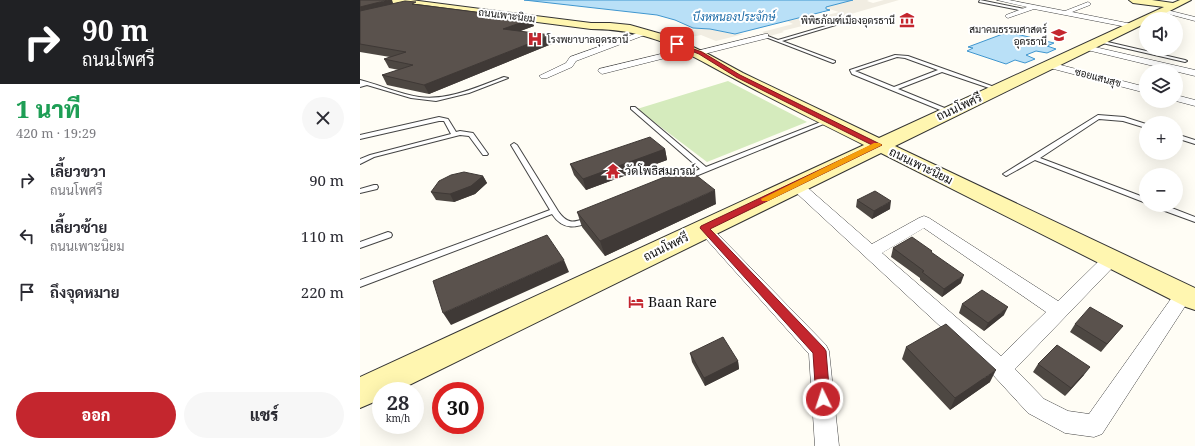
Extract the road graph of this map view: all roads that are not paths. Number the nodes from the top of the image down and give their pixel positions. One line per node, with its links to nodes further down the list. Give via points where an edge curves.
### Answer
1 (390, 0): 7 (street, ถนนเพาะนิยม)
2 (1000, 0): 12 (street)
3 (1042, 0): 12 (street)
4 (1133, 0): 10 (street)
5 (1187, 0): 10 (street, ถนนโพศรี)
6 (980, 1): 12 (lane)
7 (416, 2): 11 (lane); 21 (street, ถนนเพาะนิยม)
8 (1088, 4): 15 (street)
9 (1058, 5): 13 (street)
10 (1175, 6): 14 (street, ถนนโพศรี)
11 (402, 7)
12 (1026, 8): 13 (street); 16 (street)
13 (1046, 9): 15 (street)
14 (1163, 11): 17 (street)
15 (1065, 13): 20 (street)
16 (1008, 16)
17 (1195, 19)
18 (1139, 22): 20 (street, ถนนโพศรี)
19 (837, 24): 23 (lane)
20 (1132, 26): 24 (street, ถนนโพศรี)
21 (646, 33): 27 (street, ถนนเพาะนิยม); 34 (street, via 580,56 573,59 569,65)
22 (764, 34): 23 (lane); 25 (street); 27 (street)
23 (777, 41): 29 (lane)
24 (1099, 41): 26 (street, ถนนโพศรี); 28 (lane)
25 (721, 42)
26 (1086, 47): 30 (street, ถนนโพศรี); 33 (street)
27 (695, 51): 32 (street); 46 (street, ถนนเพาะนิยม, via 738,76)
28 (1185, 61)
29 (833, 62)
30 (1049, 65): 39 (street, ซอยแสนสุข); 41 (street, ถนนโพศรี)
31 (942, 70): 40 (lane); 40 (lane, via 897,56 852,70); 41 (lane)
32 (602, 71)
33 (1195, 73)
34 (544, 76)
35 (506, 78): 37 (lane, via 447,98 434,99 421,99)
36 (360, 81): 37 (lane)
37 (367, 83): 38 (lane)
38 (360, 85)
39 (1139, 88)
40 (894, 89): 45 (lane)
41 (997, 89): 45 (street, ถนนโพศรี)
42 (1183, 100): 43 (street)
43 (1195, 103)
44 (633, 108): 57 (lane)
45 (950, 112): 53 (street, ถนนโพศรี)
46 (828, 121): 53 (street, ถนนเพาะนิยม); 57 (lane)
47 (1139, 124): 55 (lane, via 1124,119 1098,117)
48 (454, 134): 49 (lane, via 446,120 439,119); 54 (lane, via 470,134); 56 (lane, via 372,156)
49 (360, 137)
50 (1183, 138): 51 (lane)
51 (1195, 142)
52 (514, 145): 64 (lane)
53 (878, 145): 60 (street, ถนนโพศรี); 72 (street, ถนนเพาะนิยม)
54 (485, 154)
55 (1036, 158): 58 (lane); 63 (lane)
56 (360, 162)
57 (705, 170): 59 (lane)
58 (1006, 174)
59 (677, 182)
60 (796, 185): 68 (street, ถนนโพศรี); 71 (street)
61 (374, 187): 62 (lane)
62 (360, 191)
63 (1139, 198)
64 (554, 211): 66 (lane, via 561,221 572,225); 73 (lane)
65 (1175, 212): 67 (lane)
66 (599, 215)
67 (1195, 220)
68 (704, 228): 77 (street, ถนนโพศรี); 78 (street, via 820,351)
69 (388, 235): 70 (lane)
70 (360, 245)
71 (871, 252): 75 (street, via 924,221); 76 (street)
72 (1111, 259): 74 (street, ถนนเพาะนิยม); 75 (street)
73 (360, 284)
74 (1189, 297): 76 (street, via 1094,426 1065,422 1036,406)
75 (1059, 311): 76 (street)
76 (1001, 369)
77 (360, 393)
78 (827, 446)

